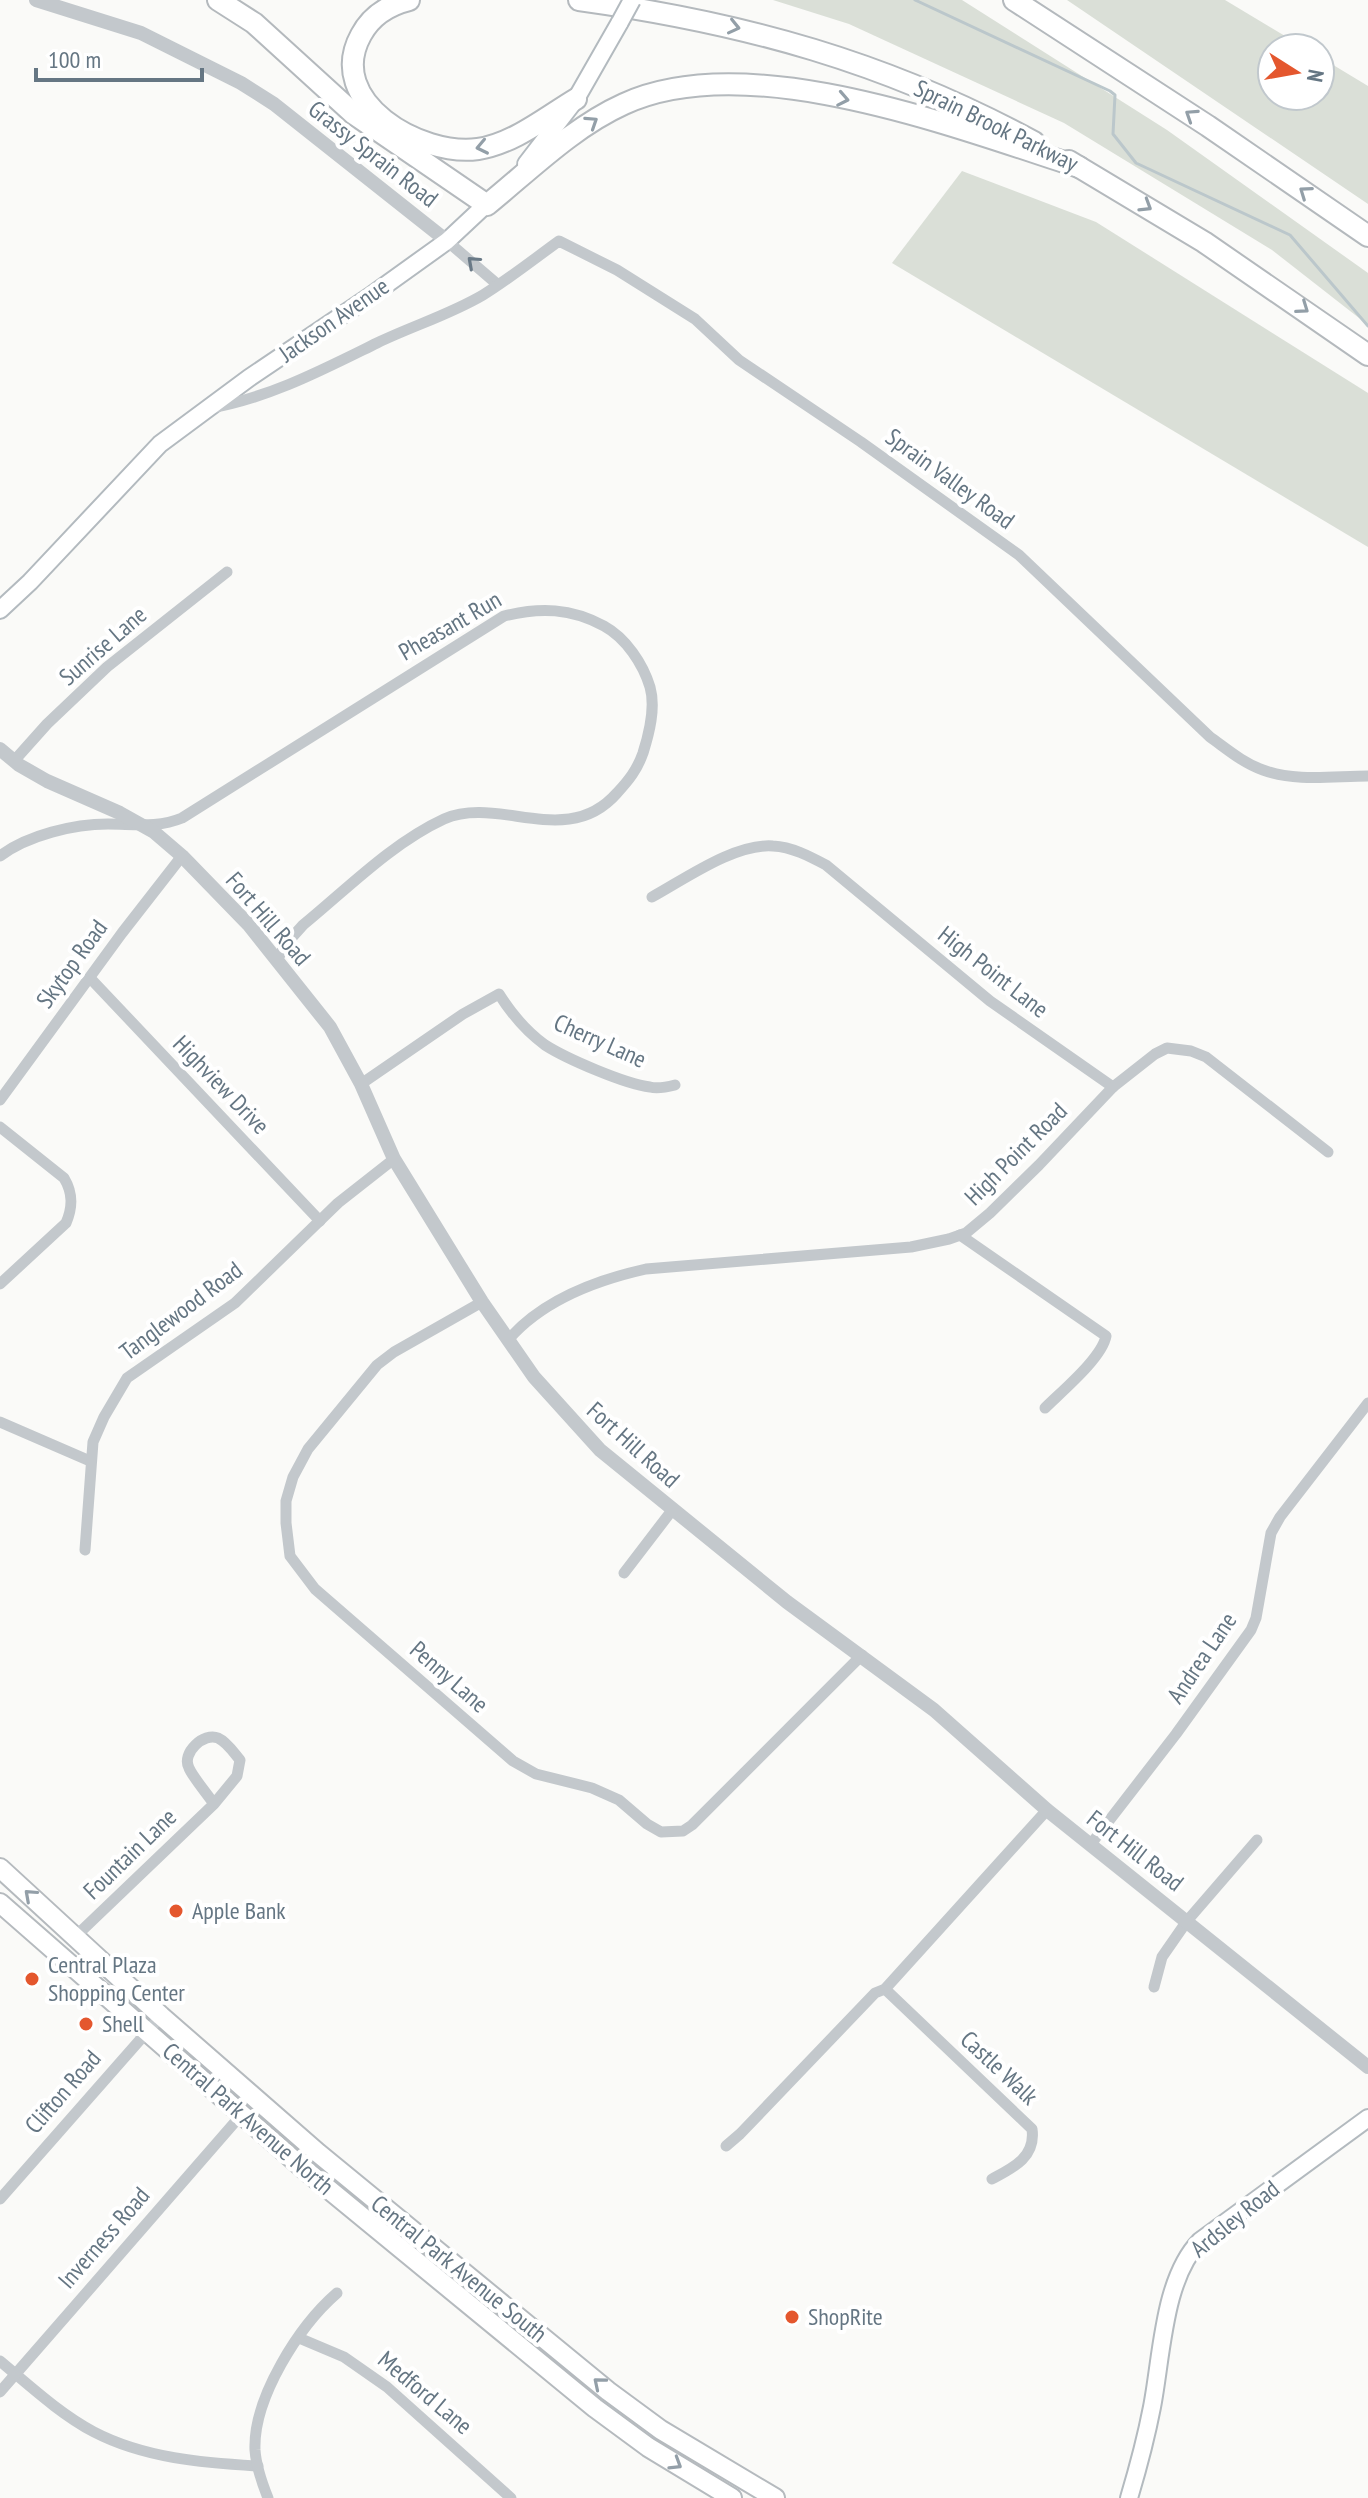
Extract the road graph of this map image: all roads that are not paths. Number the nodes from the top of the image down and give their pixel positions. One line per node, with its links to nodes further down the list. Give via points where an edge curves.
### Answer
1 (36, 0): 13 (street, Grassy Sprain Road, via 141,33 241,83)
2 (218, 0): 11 (highway, via 264,31 354,114)
3 (409, 0): 9 (highway, one-way to 3, via 485,148 446,149 403,132 367,103 356,84 353,63 357,41 370,21)
4 (579, 0): 10 (highway, Sprain Brook Parkway, one-way to 10, via 723,25 842,57 955,103)
5 (632, 0): 9 (main road, Jackson Avenue, bridge)
6 (1014, 0): 8 (highway)
7 (1035, 0): 8 (highway)
8 (1140, 81): 12 (highway, one-way to 8)
9 (576, 99): 11 (main road, Jackson Avenue, via 521,171)
10 (1079, 167): 11 (highway, one-way to 10, via 610,110 654,92 714,82 886,108); 15 (highway, Sprain Brook Parkway, one-way to 15, via 1215,249)
11 (487, 205): 13 (main road, Jackson Avenue)
12 (1368, 236)
13 (447, 241): 14 (street, Grassy Sprain Road, one-way to 13); 16 (main road, Jackson Avenue)
14 (497, 284): 16 (street, via 290,385); 21 (street, Sprain Valley Road, via 559,241 617,270 695,319 739,360 1019,555 1236,756 1288,776)
15 (1368, 355)
16 (204, 410): 18 (main road, Jackson Avenue, via 160,444)
17 (227, 572): 20 (street, Sunrise Lane, via 107,667)
18 (0, 610)
19 (0, 749): 20 (street, Fort Hill Road)
20 (14, 761): 22 (street, Fort Hill Road)
21 (1368, 776)
22 (142, 825): 23 (street, Pheasant Run, via 80,826); 24 (street, Fort Hill Road); 26 (street, Pheasant Run, via 182,818 504,616 567,611 609,628 631,650 646,672 651,717 637,771 611,801 557,822 472,813 456,814 426,828 303,925)
23 (0, 856)
24 (182, 856): 26 (street, Fort Hill Road); 27 (street, Skytop Road)
25 (652, 897): 30 (street, High Point Lane, via 751,848 772,846 805,854 826,865 990,1001)
26 (277, 960): 28 (street, Fort Hill Road, via 330,1027)
27 (90, 978): 31 (street, Skytop Road); 35 (street, Highview Drive)
28 (361, 1084): 29 (street, Cherry Lane, via 499,994 529,1031 565,1056 651,1088); 34 (street, Fort Hill Road)
29 (675, 1085)
30 (1113, 1087): 33 (street, High Point Road, via 1167,1048 1191,1051 1223,1068); 36 (street, High Point Road, via 990,1213)
31 (0, 1100)
32 (0, 1127): 37 (street, via 64,1178 72,1199 66,1223)
33 (1328, 1152)
34 (394, 1159): 35 (street, Tanglewood Road); 38 (street, Fort Hill Road)
35 (320, 1221): 43 (street, Tanglewood Road, via 235,1303 127,1378 104,1417)
36 (960, 1235): 39 (street, High Point Road, via 911,1247 646,1269 605,1278 538,1313); 41 (street, via 1106,1336 1095,1357)
37 (0, 1284)
38 (482, 1302): 39 (street, Fort Hill Road); 47 (street, Penny Lane, via 377,1365 308,1449 293,1477 286,1523 290,1556 315,1589 513,1761 536,1774 619,1800 661,1832 692,1825)
39 (509, 1339): 44 (street, Fort Hill Road, via 577,1427)
40 (1368, 1403): 51 (street, Andrea Lane, via 1271,1533 1251,1630)
41 (1045, 1408)
42 (0, 1422): 43 (street)
43 (90, 1461): 45 (street, Tanglewood Road)
44 (673, 1509): 46 (street); 47 (street, Fort Hill Road)
45 (85, 1550)
46 (624, 1573)
47 (862, 1655): 49 (street, Fort Hill Road, via 934,1710)
48 (214, 1804): 48 (street, Fountain Lane, via 187,1761 209,1736 222,1740 240,1760 237,1776); 55 (street, Fountain Lane)
49 (1047, 1810): 51 (street, Fort Hill Road); 57 (street)
50 (1257, 1840): 54 (street)
51 (1091, 1844): 54 (street, Fort Hill Road)
52 (0, 1868): 55 (main road, Central Park Avenue South, one-way to 52)
53 (0, 1903): 59 (main road, Central Park Avenue North)
54 (1187, 1921): 56 (street, via 1162,1957); 60 (street, Fort Hill Road)
55 (76, 1936): 58 (main road, Central Park Avenue South)
56 (1154, 1987)
57 (885, 1989): 63 (street, via 875,1993); 64 (street, Castle Walk, via 1032,2129 1028,2153)
58 (161, 2016): 59 (street, Clifton Road); 75 (main road, Central Park Avenue South, one-way to 58, via 634,2411 334,2167)
59 (146, 2030): 61 (main road, Central Park Avenue North); 65 (street, Clifton Road)
60 (1368, 2067)
61 (242, 2114): 69 (street, Inverness Road); 74 (main road, Central Park Avenue North, one-way to 74, via 595,2408)
62 (1368, 2118): 76 (main road, Ardsley Road, via 1200,2241 1183,2263)
63 (726, 2146)
64 (992, 2179)
65 (0, 2199)
66 (337, 2293): 67 (street)
67 (299, 2338): 71 (street, via 263,2402 255,2448); 73 (street, Medford Lane, via 344,2357 387,2387)
68 (0, 2361): 69 (street)
69 (16, 2374): 70 (street, Inverness Road); 71 (street, via 67,2415 115,2441 191,2461)
70 (0, 2392)
71 (258, 2466): 72 (street)
72 (268, 2498)
73 (511, 2498)
74 (732, 2498)
75 (775, 2498)
76 (1129, 2498)

